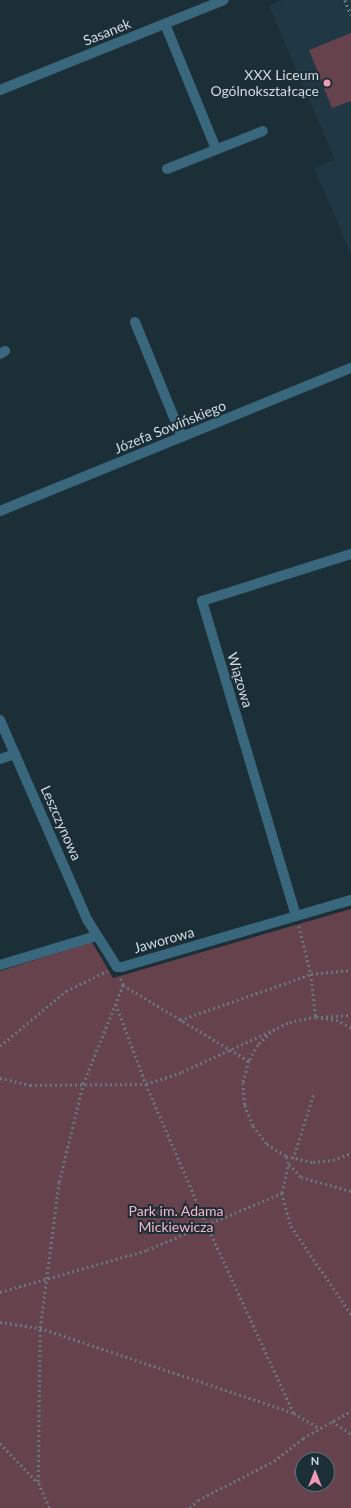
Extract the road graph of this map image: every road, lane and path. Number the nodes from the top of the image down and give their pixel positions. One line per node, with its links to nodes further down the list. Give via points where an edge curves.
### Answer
1 (224, 0): 4 (street, Sasanek)
2 (345, 0): 3 (path)
3 (351, 15)
4 (165, 24): 5 (street, Sasanek); 7 (street)
5 (0, 90)
6 (263, 131): 7 (street)
7 (216, 149): 8 (street)
8 (167, 169)
9 (135, 322): 11 (street)
10 (351, 368): 11 (street, Józefa Sowińskiego)
11 (182, 437): 12 (street, Józefa Sowińskiego)
12 (0, 511)
13 (351, 554): 18 (street, Wiązowa, via 202,601)
14 (0, 720): 15 (street, Leszczynowa)
15 (15, 754): 16 (street); 19 (street, Leszczynowa)
16 (0, 759)
17 (351, 900): 18 (street, Jaworowa)
18 (296, 916): 21 (street, Jaworowa); 23 (path)
19 (96, 936): 20 (street); 21 (street)
20 (0, 965)
21 (117, 967): 24 (path); 31 (path, via 66,991)
22 (351, 970): 23 (path)
23 (311, 974): 27 (path); 28 (path)
24 (123, 985): 25 (path); 28 (path)
25 (116, 1003): 35 (path); 36 (path)
26 (351, 1015): 27 (path)
27 (316, 1017): 29 (path); 30 (path, via 338,1021)
28 (180, 1020): 32 (path)
29 (288, 1023): 32 (path); 33 (path, via 271,1032 258,1045)
30 (351, 1028)
31 (0, 1046)
32 (228, 1049): 33 (path); 36 (path, via 182,1072)
33 (249, 1061): 39 (path, via 243,1083 244,1105 253,1126 267,1144)
34 (0, 1078): 35 (path, via 30,1085)
35 (83, 1084): 36 (path); 45 (path, via 59,1182)
36 (146, 1084): 44 (path)
37 (313, 1095): 40 (path)
38 (351, 1153): 40 (path, via 333,1160 313,1162)
39 (286, 1156): 40 (path); 41 (path)
40 (293, 1159)
41 (288, 1164): 42 (path, via 301,1177); 43 (path)
42 (351, 1191)
43 (282, 1193): 44 (path); 47 (path, via 291,1226)
44 (207, 1225): 45 (path, via 146,1250); 51 (path)
45 (48, 1278): 46 (path); 49 (path)
46 (0, 1292)
47 (351, 1314)
48 (0, 1322): 49 (path)
49 (40, 1328): 51 (path); 56 (path)
50 (351, 1411): 52 (path)
51 (294, 1413): 53 (path)
52 (332, 1421): 53 (path); 54 (path)
53 (319, 1428): 58 (path, via 274,1461 198,1500)
54 (351, 1434)
55 (0, 1443): 56 (path)
56 (38, 1482): 57 (path)
57 (49, 1508)
58 (190, 1508)

